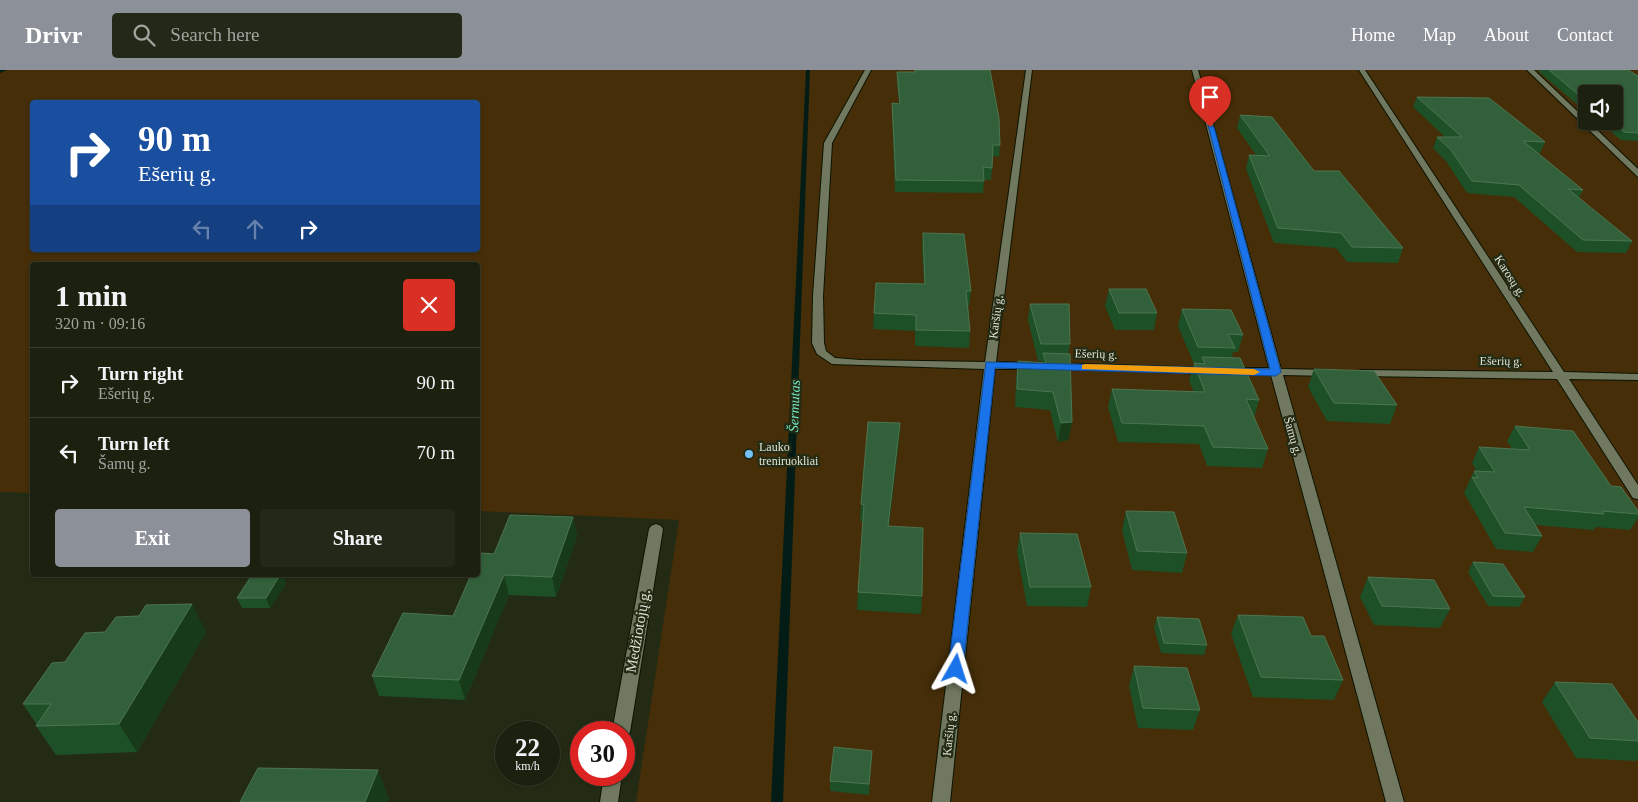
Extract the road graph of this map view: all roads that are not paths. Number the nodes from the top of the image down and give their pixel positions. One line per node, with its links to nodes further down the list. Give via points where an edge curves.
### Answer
1 (868, 70): 7 (street, Ešerių g., via 828,143 818,296 818,343 821,352 832,361)
2 (1029, 70): 7 (street, Karšių g.)
3 (1195, 70): 8 (street, Šamų g.)
4 (1362, 70): 9 (street, Karosų g.)
5 (1530, 70): 6 (street)
6 (1638, 174)
7 (990, 365): 8 (street, Ešerių g.); 16 (street, Karšių g.)
8 (1276, 372): 9 (street, Ešerių g.); 17 (street, Šamų g.)
9 (1559, 376): 10 (street, Ešerių g.); 11 (street, Karosų g.)
10 (1638, 376)
11 (1638, 495)
12 (656, 529): 13 (street, Medžiotojų g.)
13 (623, 721)
14 (612, 786): 15 (street)
15 (609, 802)
16 (941, 802)
17 (1395, 802)

